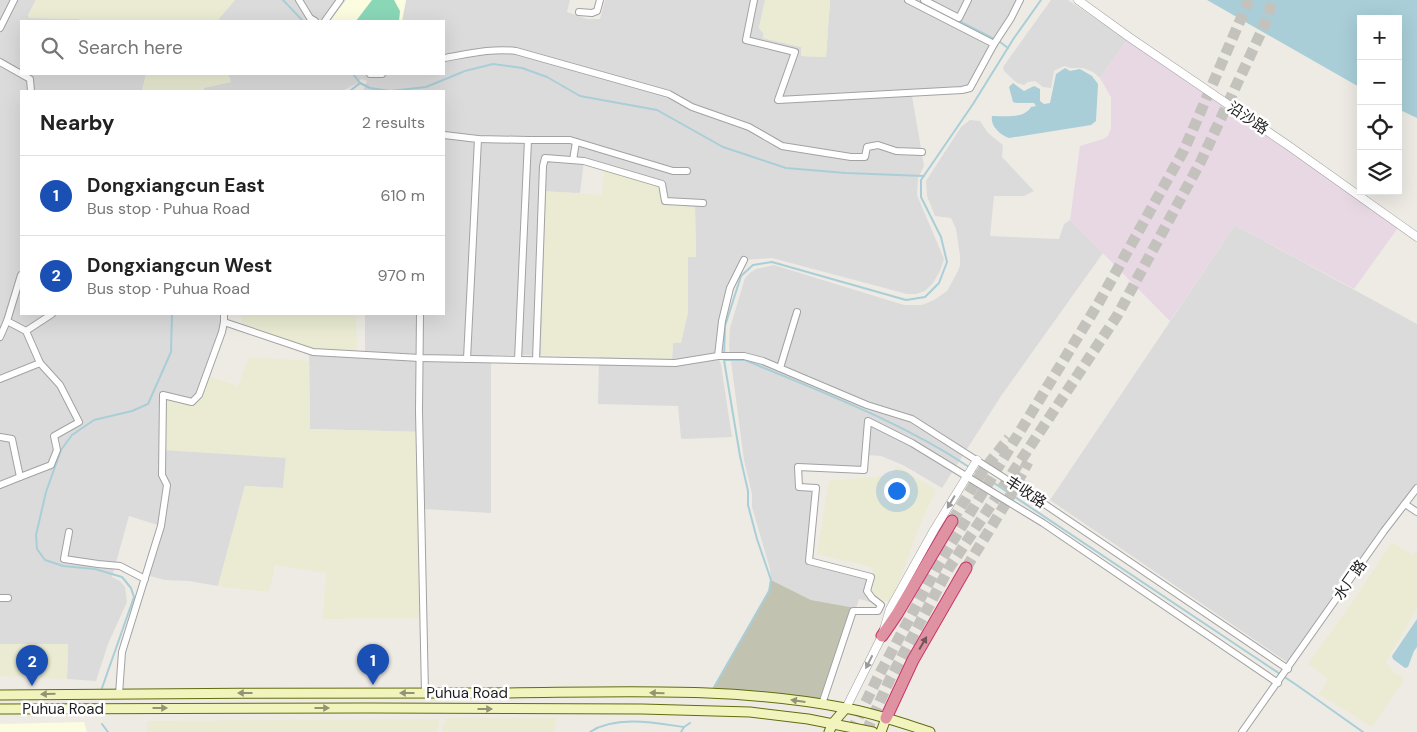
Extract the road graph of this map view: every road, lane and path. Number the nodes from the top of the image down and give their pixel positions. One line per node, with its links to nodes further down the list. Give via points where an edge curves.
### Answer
1 (14, 0): 14 (street)
2 (299, 0): 12 (street)
3 (340, 0): 13 (street)
4 (600, 0): 11 (street, via 598,11)
5 (754, 0): 15 (street, via 746,40 795,52 778,100 970,88)
6 (908, 0): 15 (street)
7 (924, 0): 8 (street, via 959,18)
8 (968, 0)
9 (1020, 0): 15 (street)
10 (1078, 0): 29 (street, 沿沙路)
11 (579, 12)
12 (313, 20)
13 (326, 20)
14 (0, 28)
15 (994, 44)
16 (445, 58): 25 (street, via 491,50 516,51 669,94 692,107 749,127 782,146 852,157 865,157 868,147 878,145 896,151)
17 (0, 62): 18 (street)
18 (20, 73)
19 (23, 75): 20 (street, via 30,79)
20 (31, 90)
21 (445, 135): 22 (street)
22 (478, 139): 23 (street); 42 (street)
23 (528, 140): 24 (street); 43 (street)
24 (576, 142): 26 (street); 27 (street)
25 (922, 152)
26 (573, 160): 28 (street, via 662,184 665,201); 44 (street, via 545,158 543,166)
27 (687, 172)
28 (703, 203)
29 (1417, 237)
30 (744, 260): 40 (street, via 730,288)
31 (20, 278): 36 (street)
32 (797, 312): 46 (street)
33 (50, 315): 38 (street)
34 (224, 315): 37 (street)
35 (420, 315): 41 (street)
36 (7, 320): 38 (street); 39 (street)
37 (224, 322): 41 (street, 丰收路, via 314,352); 58 (street, via 199,395 192,402 163,395 162,475 167,485 161,526)
38 (26, 331): 45 (street)
39 (0, 337)
40 (718, 356): 44 (street, 丰收路, via 675,363); 46 (street, 丰收路, via 744,356)
41 (420, 358): 42 (street, 丰收路); 64 (street)
42 (467, 359): 43 (street, 丰收路)
43 (518, 360): 44 (street, 丰收路)
44 (536, 360)
45 (40, 364): 47 (street); 50 (street, via 60,385 79,422 54,436 57,450 51,466)
46 (780, 368): 49 (street, 丰收路, via 867,405 912,419)
47 (0, 379)
48 (0, 437): 50 (street, via 12,440)
49 (977, 460): 61 (street, one-way to 61, via 890,609); 62 (street, 丰收路)
50 (20, 477): 51 (street)
51 (0, 485)
52 (1417, 488): 53 (street, 水厂路)
53 (1405, 504): 54 (street); 62 (street, 水厂路)
54 (1417, 512)
55 (952, 521): 61 (highway)
56 (69, 532): 58 (street, via 64,559 120,566)
57 (966, 568): 70 (highway, one-way to 57, via 913,660)
58 (145, 579): 66 (street, via 122,652)
59 (0, 598): 60 (street)
60 (8, 598)
61 (882, 636): 68 (street, one-way to 68)
62 (1286, 671): 63 (street, 水厂路)
63 (1279, 681): 67 (street, via 1043,523 912,443 868,421 864,470 798,467 799,487 816,488 809,561 871,577 867,592 881,605 878,611 852,611); 75 (street)
64 (425, 693): 66 (main road, Puhua Road, one-way to 66); 67 (main road, Puhua Road, one-way to 64, via 710,694)
65 (0, 694): 66 (main road, Puhua Road, one-way to 65)
66 (115, 694)
67 (822, 704): 68 (main road, Puhua Road)
68 (846, 708): 70 (main road, Puhua Road); 71 (main road)
69 (0, 710): 71 (main road, Puhua Road, one-way to 71, via 704,711 750,712)
70 (886, 718): 73 (main road); 74 (main road, Puhua Road)
71 (831, 728): 72 (main road, Puhua Road)
72 (874, 732)
73 (881, 732)
74 (930, 732)
75 (1242, 732)

